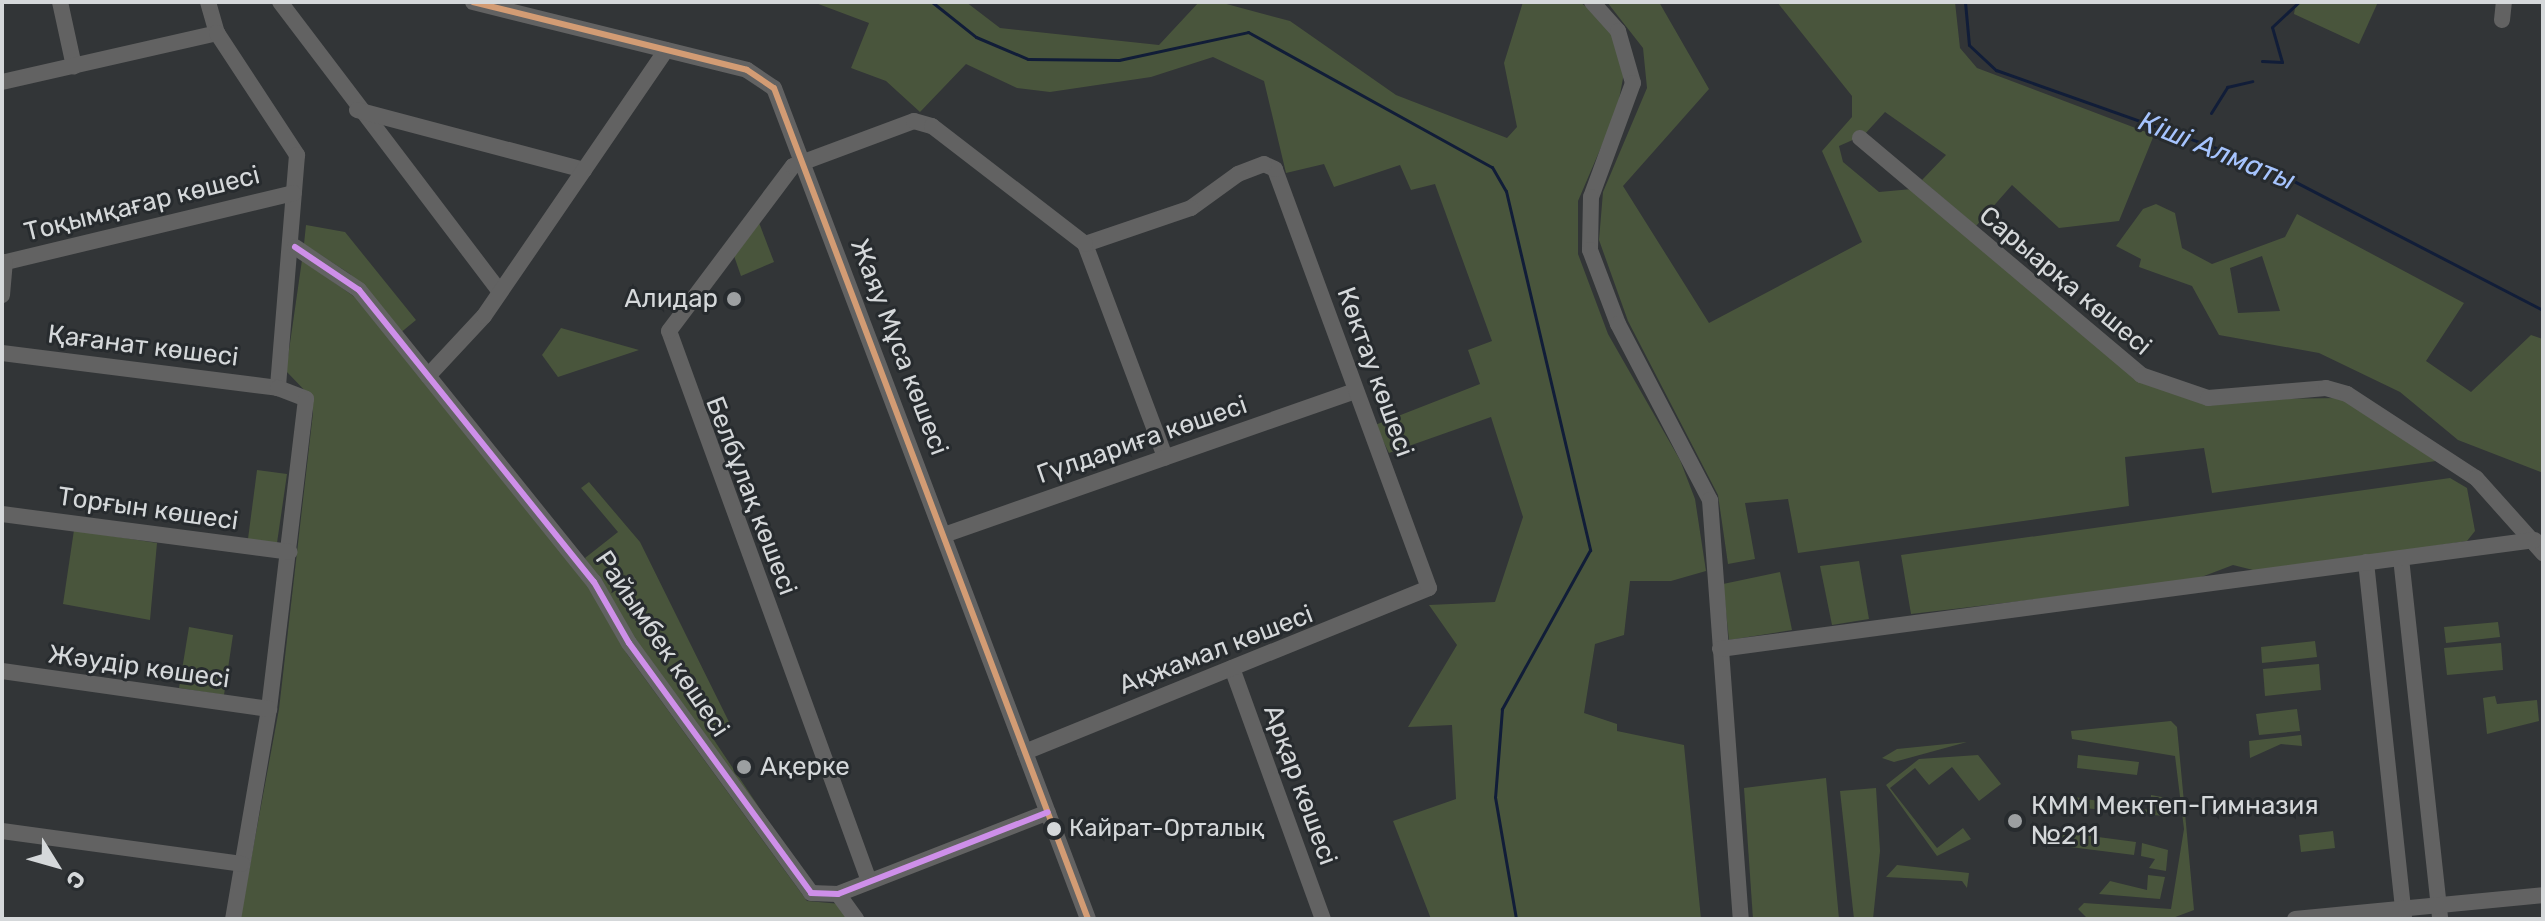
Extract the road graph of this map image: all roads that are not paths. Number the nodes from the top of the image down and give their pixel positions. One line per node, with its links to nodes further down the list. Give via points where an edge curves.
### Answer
1 (60, 2): 10 (street)
2 (208, 2): 8 (street)
3 (280, 2): 12 (street)
4 (473, 2): 9 (street, Жаяу Мұса көшесі)
5 (1592, 2): 34 (street, via 1618,31 1633,83 1591,197 1590,250 1618,324 1705,486)
6 (2504, 2): 7 (street)
7 (2502, 20)
8 (217, 33): 10 (street); 16 (street, via 293,144)
9 (666, 50): 14 (street, Жаяу Мұса көшесі, via 770,82); 15 (street)
10 (74, 66): 11 (street)
11 (2, 82)
12 (357, 110): 15 (street); 20 (street)
13 (1860, 138): 29 (street, Сарыарқа көшесі, via 2141,375 2208,398 2326,388 2347,394 2476,478)
14 (804, 161): 17 (street, via 919,120); 28 (street, Жаяу Мұса көшесі); 42 (street, Белбұлақ көшесі, via 790,169 668,341)
15 (584, 170): 20 (street)
16 (294, 193): 18 (street); 19 (street, Тоқымқағар көшесі)
17 (1085, 244): 25 (street, Көктау көшесі, via 1182,212 1238,174 1272,166); 26 (street)
18 (295, 247): 23 (street, Райымбек көшесі, via 359,290); 24 (street)
19 (4, 263): 21 (street)
20 (499, 290): 23 (street, via 468,337)
21 (2, 295)
22 (2, 353): 24 (street, Қағанат көшесі)
23 (428, 376): 43 (street, Райымбек көшесі, via 607,599 629,643 796,878 816,896)
24 (278, 388): 30 (street, via 302,394 308,403)
25 (1356, 391): 26 (street, Гүлдариға көшесі); 33 (street, Көктау көшесі)
26 (1165, 457): 28 (street, Гүлдариға көшесі)
27 (2, 514): 30 (street, Торғын көшесі)
28 (944, 535): 38 (street, Жаяу Мұса көшесі)
29 (2539, 546): 31 (street)
30 (289, 552): 37 (street)
31 (2401, 558): 32 (street); 45 (street)
32 (2366, 562): 34 (street); 46 (street)
33 (1426, 595): 35 (street, Ақжамал көшесі)
34 (1720, 649): 51 (street)
35 (1232, 668): 38 (street, Ақжамал көшесі); 50 (street, Арқар көшесі)
36 (2, 671): 37 (street, Жәудір көшесі)
37 (269, 709): 41 (street)
38 (1025, 752): 39 (street, Жаяу Мұса көшесі)
39 (1048, 812): 42 (street); 49 (street, Жаяу Мұса көшесі)
40 (2, 831): 41 (street)
41 (242, 864): 47 (street)
42 (869, 881): 43 (street)
43 (838, 894): 48 (street)
44 (2543, 895): 45 (street)
45 (2439, 912): 46 (street)
46 (2404, 914): 52 (street)
47 (233, 919)
48 (856, 919)
49 (1088, 919)
50 (1323, 919)
51 (1741, 919)
52 (2295, 919)

